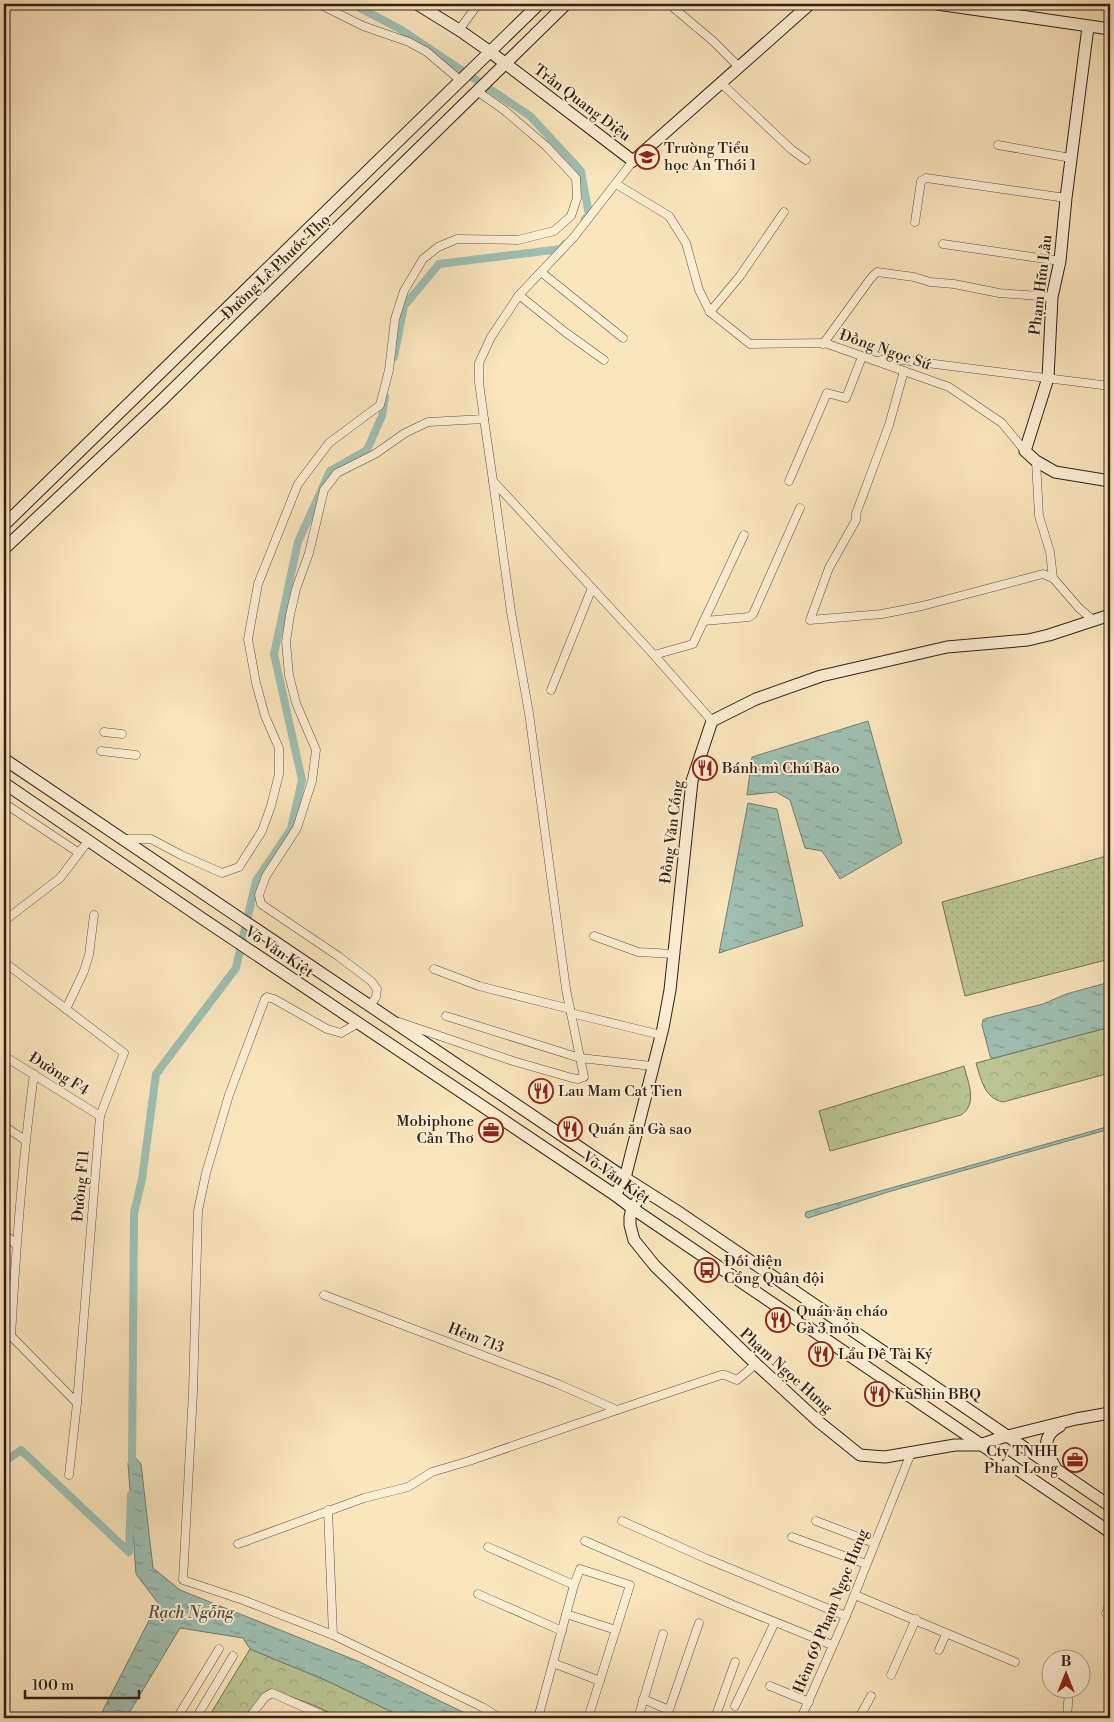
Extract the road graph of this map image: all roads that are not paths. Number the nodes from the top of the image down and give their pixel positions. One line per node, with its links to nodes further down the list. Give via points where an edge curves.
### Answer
1 (318, 4): 16 (street, via 363,26 409,42)
2 (417, 4): 9 (street, Trần Quang Diệu)
3 (478, 4): 11 (street)
4 (539, 4): 13 (street, Đường Lê Phước Thọ)
5 (566, 4): 14 (street, Đường Lê Phước Thọ)
6 (669, 4): 15 (street)
7 (810, 4): 15 (street, Trần Quang Diệu)
8 (937, 4): 10 (street)
9 (434, 8): 11 (street, Trần Quang Diệu)
10 (1088, 27): 12 (street); 20 (street, Phạm Hữu Lầu)
11 (459, 30): 13 (street, Trần Quang Diệu)
12 (1110, 30)
13 (490, 51): 14 (street, Trần Quang Diệu); 16 (street, Đường Lê Phước Thọ)
14 (505, 63): 18 (street, Đường Lê Phước Thọ); 22 (street, Trần Quang Diệu)
15 (739, 67): 17 (street, Trần Quang Diệu)
16 (462, 79): 48 (street, Đường Lê Phước Thọ)
17 (721, 83): 21 (street); 22 (street, Trần Quang Diệu)
18 (477, 90): 50 (street, Đường Lê Phước Thọ, via 160,402); 66 (street, via 546,146 576,178 577,198 571,216 554,232 518,240 457,239 438,246 423,259 404,291 395,319 389,370 380,405 329,443 298,484 258,584 248,638 265,716 279,748 279,774 262,831 239,867 222,873 151,839)
19 (998, 145): 20 (street)
20 (1071, 158): 24 (street, Phạm Hữu Lầu)
21 (806, 160)
22 (633, 161): 23 (street)
23 (616, 184): 29 (street); 32 (street, Đồng Ngọc Sứ, via 669,216 686,242 699,290)
24 (1066, 198): 26 (street, via 926,178 921,181); 28 (street, Phạm Hữu Lầu)
25 (784, 212): 32 (street, via 740,276)
26 (916, 222)
27 (943, 244): 28 (street)
28 (1060, 260): 31 (street, Phạm Hữu Lầu)
29 (541, 272): 30 (street); 33 (street)
30 (519, 295): 36 (street); 41 (street, via 491,337 479,363)
31 (1052, 297): 34 (street, via 999,293 877,272); 39 (street, Phạm Hữu Lầu)
32 (710, 312): 34 (street, Đồng Ngọc Sứ, via 750,344)
33 (623, 338)
34 (823, 344): 35 (street, Đồng Ngọc Sứ)
35 (862, 356): 37 (street, Đồng Ngọc Sứ); 45 (street, via 846,398 827,393)
36 (604, 360)
37 (874, 361): 38 (street, Đồng Ngọc Sứ); 39 (street, via 903,360)
38 (904, 372): 42 (street, Đồng Ngọc Sứ, via 949,387 1002,423); 51 (street, via 856,520 829,568 810,620 882,614 1043,574)
39 (1048, 378): 40 (street); 42 (street, Phạm Hữu Lầu)
40 (1110, 386)
41 (484, 419): 44 (street); 75 (street, via 428,422 337,473 324,490 289,621 286,642 289,675 296,703 316,750 312,781 297,828 266,876 259,895 260,904 371,981 377,989)
42 (1025, 451): 43 (street)
43 (1036, 461): 46 (street, via 1056,472); 51 (street, via 1040,516)
44 (493, 481): 52 (street); 77 (street)
45 (789, 481)
46 (1110, 481)
47 (800, 508): 54 (street, via 753,614)
48 (4, 525)
49 (744, 535): 54 (street)
50 (4, 549)
51 (1053, 578): 55 (street)
52 (592, 588): 56 (street); 57 (street)
53 (1110, 615): 55 (street)
54 (704, 621): 56 (street, via 693,644)
55 (1094, 621): 58 (street, via 1028,640 947,646 821,676 756,699)
56 (654, 655): 58 (street)
57 (551, 690)
58 (712, 721): 72 (street, Đồng Văn Cống, via 692,780)
59 (104, 732): 60 (street)
60 (122, 734)
61 (101, 751): 62 (street)
62 (136, 755)
63 (4, 759): 66 (street, Võ Văn Kiệt)
64 (4, 783): 67 (street, Võ Văn Kiệt)
65 (4, 803): 68 (street)
66 (123, 839): 75 (street, Võ Văn Kiệt)
67 (89, 840): 68 (street); 80 (street, Võ Văn Kiệt)
68 (79, 853): 70 (street, via 60,878)
69 (94, 915): 76 (street, via 89,955)
70 (4, 921)
71 (594, 936): 72 (street, via 638,952)
72 (674, 954): 81 (street, Đồng Văn Cống)
73 (4, 962): 76 (street, Đường F11)
74 (434, 969): 77 (street, via 479,986)
75 (370, 1006): 79 (street, Võ Văn Kiệt)
76 (66, 1009): 86 (street, Đường F11, via 124,1053)
77 (571, 1011): 81 (street); 83 (street)
78 (446, 1016): 83 (street)
79 (387, 1018): 83 (street, via 575,1079 584,1077); 89 (street, Võ Văn Kiệt)
80 (358, 1023): 91 (street, Võ Văn Kiệt); 133 (street, via 340,1033 267,997 229,1095 198,1211 193,1392 182,1578 185,1582 243,1600)
81 (661, 1035): 84 (street, Đồng Văn Cống)
82 (4, 1056): 85 (street, Đường F4)
83 (580, 1058): 84 (street)
84 (652, 1066): 89 (street, Đồng Văn Cống)
85 (34, 1074): 86 (street, Đường F4); 88 (street)
86 (100, 1116): 99 (street, Đường F11)
87 (4, 1126): 88 (street)
88 (25, 1140): 94 (street)
89 (625, 1178): 90 (street, Võ Văn Kiệt); 91 (street, Đồng Văn Cống)
90 (645, 1191): 92 (street); 103 (street, Võ Văn Kiệt)
91 (615, 1195): 92 (street, Võ Văn Kiệt)
92 (632, 1208): 98 (street, Phạm Ngọc Hưng, via 630,1225 634,1240 654,1266); 104 (street, Võ Văn Kiệt)
93 (4, 1233): 94 (street)
94 (16, 1245): 97 (street)
95 (324, 1295): 100 (street, Hẻm 713, via 558,1384)
96 (4, 1329): 97 (street)
97 (11, 1336): 99 (street)
98 (756, 1364): 100 (street, via 736,1380 721,1375); 105 (street, Phạm Ngọc Hưng, via 860,1455 885,1457)
99 (77, 1403): 107 (street, Đường F11)
100 (617, 1410): 109 (street, via 432,1472 408,1487)
101 (1110, 1413): 102 (street)
102 (1076, 1419): 103 (street, Phạm Ngọc Hưng); 106 (street, via 1049,1434 1046,1442 1048,1454)
103 (1009, 1436): 104 (street, Phạm Ngọc Hưng); 106 (street, Võ Văn Kiệt)
104 (980, 1445): 105 (street, Phạm Ngọc Hưng, via 955,1445); 112 (street, Võ Văn Kiệt)
105 (911, 1453): 115 (street, Hẻm 69 Phạm Ngọc Hưng)
106 (1056, 1469): 108 (street, Võ Văn Kiệt)
107 (69, 1475)
108 (1110, 1506)
109 (328, 1510): 116 (street); 133 (street)
110 (622, 1521): 125 (street)
111 (816, 1521): 115 (street)
112 (1110, 1532)
113 (792, 1537): 118 (street)
114 (585, 1540): 127 (street)
115 (874, 1543): 118 (street, Hẻm 69 Phạm Ngọc Hưng)
116 (238, 1544)
117 (488, 1547): 119 (street)
118 (866, 1564): 121 (street, Hẻm 69 Phạm Ngọc Hưng)
119 (574, 1585): 124 (street); 129 (street, via 580,1569 630,1585)
120 (478, 1594): 130 (street)
121 (854, 1595): 125 (street, Hẻm 69 Phạm Ngọc Hưng); 126 (street)
122 (1110, 1604): 123 (street)
123 (1106, 1613)
124 (566, 1614): 129 (street); 130 (street)
125 (846, 1616): 134 (street, Hẻm 69 Phạm Ngọc Hưng)
126 (916, 1619): 132 (street); 141 (street)
127 (775, 1622): 134 (street); 148 (street)
128 (699, 1623): 145 (street, via 669,1710)
129 (616, 1630): 142 (street)
130 (562, 1631): 140 (street)
131 (663, 1634): 145 (street)
132 (946, 1634): 136 (street); 139 (street)
133 (333, 1635): 153 (street)
134 (832, 1645): 147 (street, Hẻm 69 Phạm Ngọc Hưng)
135 (219, 1649): 149 (street)
136 (939, 1650)
137 (233, 1656): 150 (street)
138 (734, 1662): 157 (street)
139 (1015, 1662)
140 (553, 1663): 142 (street); 154 (street)
141 (891, 1675)
142 (600, 1681): 155 (street)
143 (770, 1686): 147 (street)
144 (871, 1696): 159 (street)
145 (644, 1699): 156 (street)
146 (1068, 1700): 160 (street)
147 (809, 1702): 158 (street, Hẻm 69 Phạm Ngọc Hưng)
148 (735, 1706)
149 (177, 1718)
150 (196, 1718)
151 (249, 1718): 152 (street, via 272,1693)
152 (329, 1718)
153 (500, 1718)
154 (538, 1718)
155 (588, 1718)
156 (638, 1718)
157 (715, 1718)
158 (801, 1718)
159 (859, 1718)
160 (1067, 1718)

